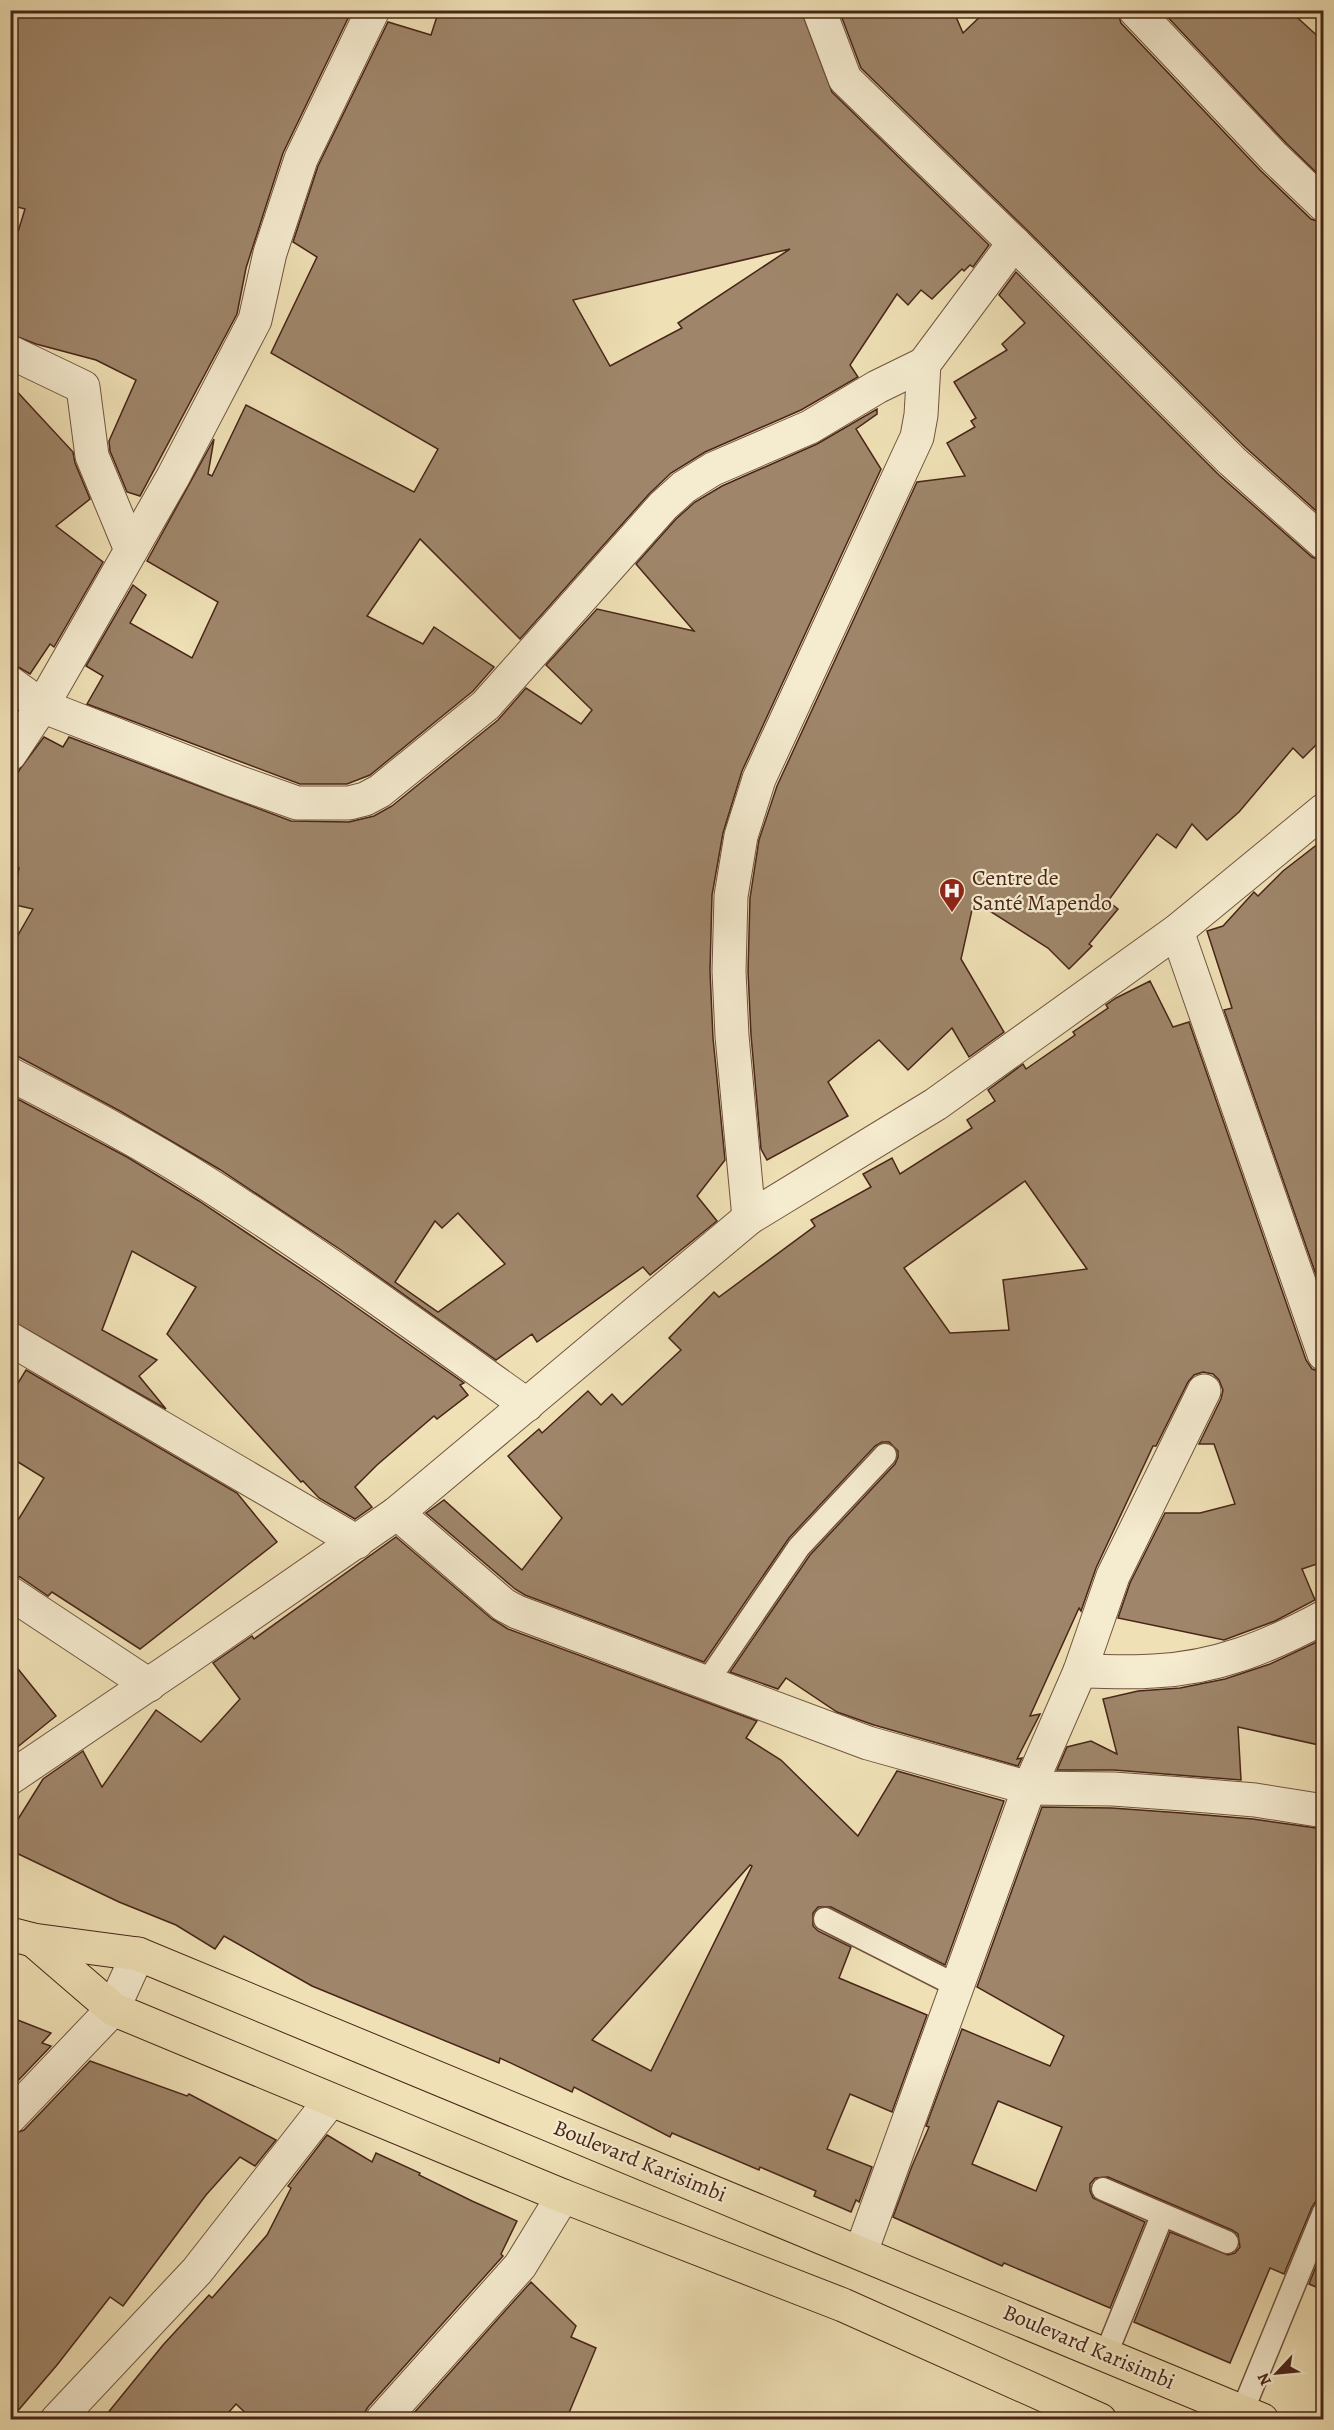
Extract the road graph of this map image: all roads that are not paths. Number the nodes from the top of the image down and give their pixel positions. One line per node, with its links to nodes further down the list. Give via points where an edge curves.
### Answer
1 (373, 10): 9 (street, via 301,159 270,253 255,320)
2 (819, 10): 5 (street, via 845,80)
3 (1135, 10): 4 (street)
4 (1323, 205)
5 (1014, 243): 7 (street); 8 (street, via 1232,461)
6 (10, 352): 9 (street, via 83,387 92,456)
7 (924, 364): 11 (street, via 810,426 713,469 684,487 486,705 365,799 349,803 297,803); 16 (street, via 917,437 759,779 741,836 731,896 729,972)
8 (1323, 543)
9 (131, 550): 11 (street)
10 (10, 683): 11 (street)
11 (42, 706): 12 (street)
12 (10, 753)
13 (1323, 810): 14 (street)
14 (1177, 931): 16 (street, via 936,1104); 18 (street)
15 (10, 1074): 20 (street, via 110,1125 209,1185)
16 (749, 1218): 20 (street)
17 (10, 1339): 23 (street)
18 (1323, 1354)
19 (1204, 1391): 26 (street, via 1113,1576)
20 (527, 1404): 22 (street)
21 (885, 1455): 27 (lane, via 799,1547)
22 (397, 1513): 23 (street); 27 (street, via 504,1605)
23 (357, 1542): 28 (street)
24 (10, 1593): 28 (street)
25 (1323, 1617): 26 (street, via 1278,1641 1194,1667)
26 (1080, 1671): 30 (street)
27 (707, 1682): 30 (street, via 868,1743)
28 (149, 1685): 29 (street)
29 (10, 1778)
30 (1029, 1788): 31 (street, via 1113,1788 1255,1800); 35 (street)
31 (1323, 1811)
32 (825, 1919): 35 (lane)
33 (22, 1937): 34 (main road, Boulevard Karisimbi); 36 (main road)
34 (138, 1954): 36 (street); 44 (main road, Boulevard Karisimbi)
35 (957, 1986): 44 (street)
36 (113, 2009): 37 (main road); 38 (street)
37 (330, 2100): 40 (main road); 47 (street, via 197,2271)
38 (10, 2117)
39 (1103, 2189): 42 (lane)
40 (563, 2196): 48 (street, via 520,2266); 49 (main road, via 843,2305)
41 (1323, 2212): 46 (lane)
42 (1162, 2216): 43 (lane); 45 (lane)
43 (1227, 2242)
44 (861, 2252): 45 (main road, Boulevard Karisimbi)
45 (1106, 2354): 46 (main road, Boulevard Karisimbi)
46 (1248, 2417)
47 (57, 2420)
48 (382, 2420)
49 (1100, 2420)

